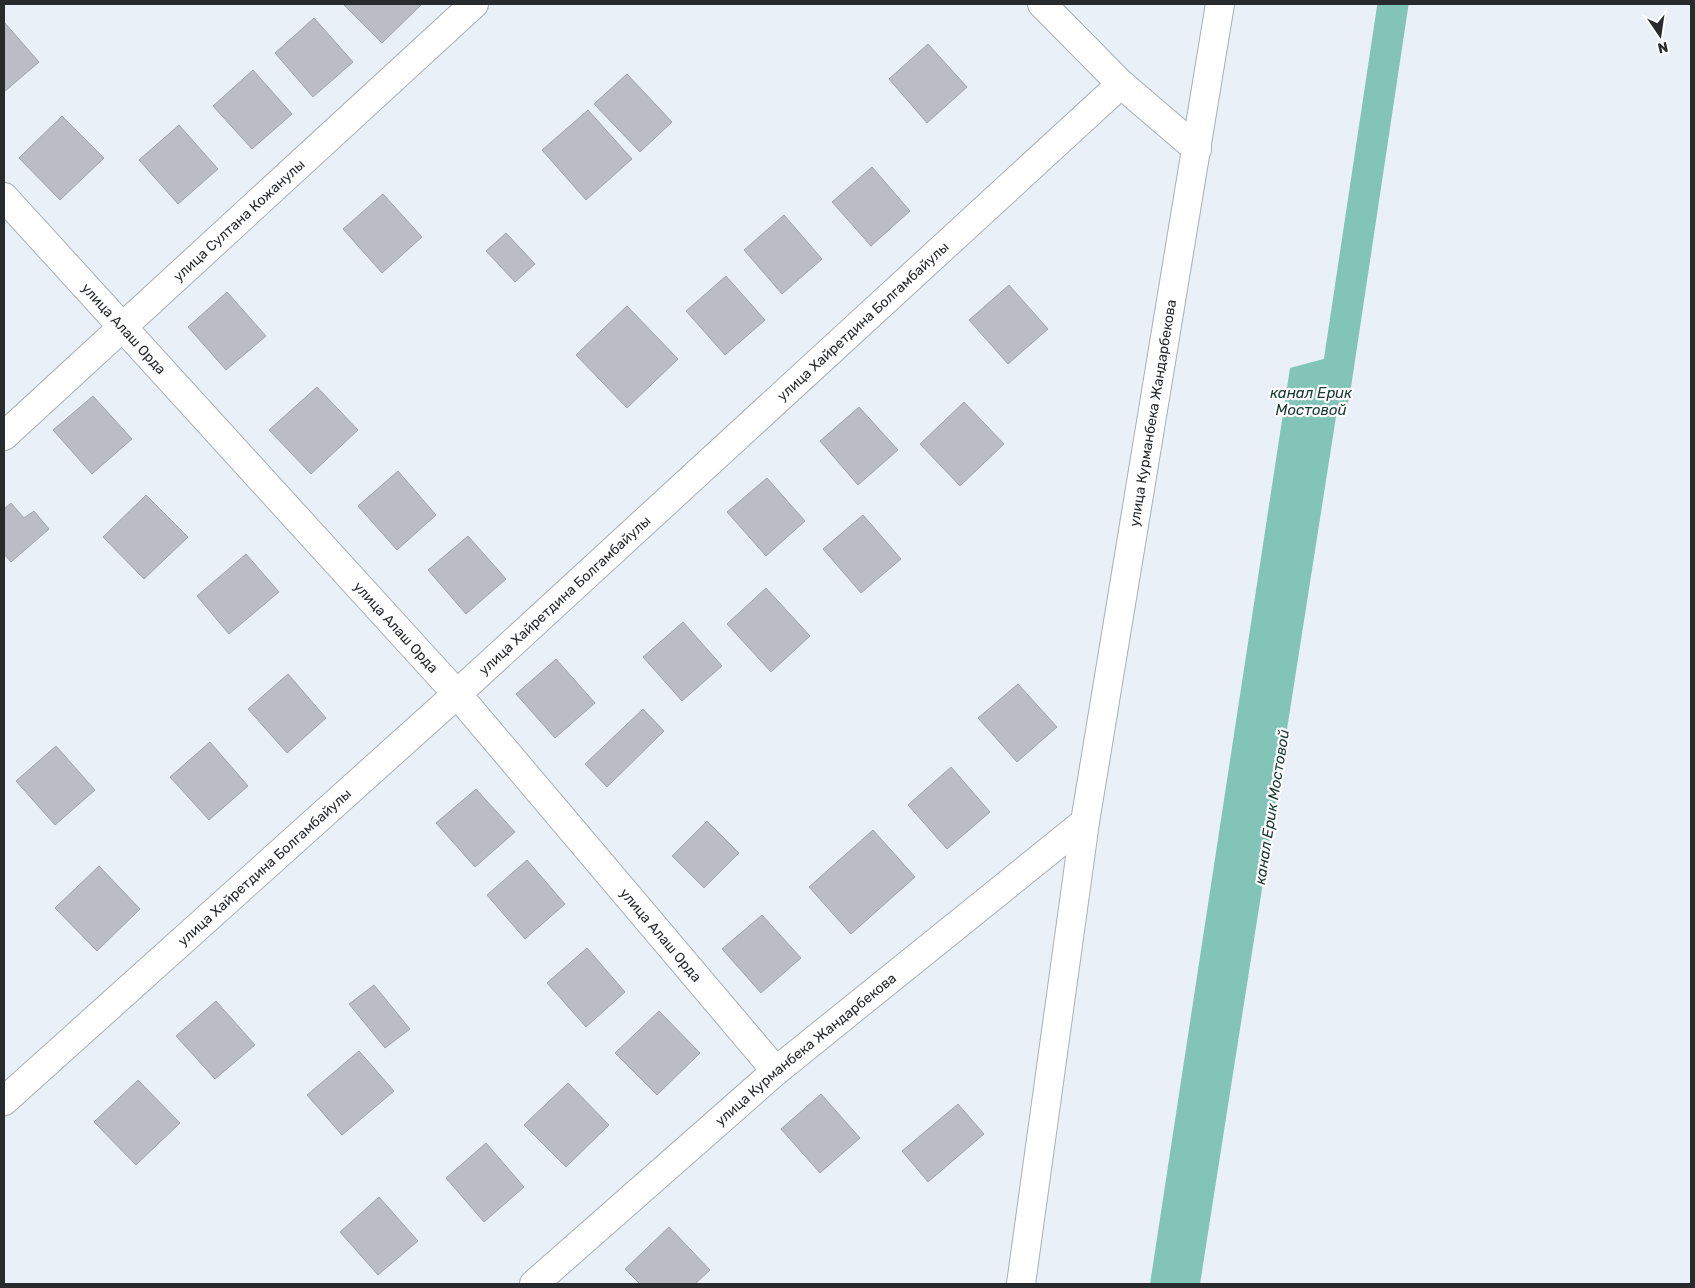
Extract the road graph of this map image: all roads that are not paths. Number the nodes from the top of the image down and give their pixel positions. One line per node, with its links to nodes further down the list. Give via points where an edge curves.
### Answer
1 (474, 4): 7 (street, улица Султана Кожанулы)
2 (1042, 4): 4 (street)
3 (1220, 4): 5 (street, улица Курманбека Жандарбекова)
4 (1121, 84): 5 (street); 9 (street, улица Хайретдина Болгамбайулы)
5 (1197, 149): 10 (street, улица Курманбека Жандарбекова)
6 (4, 197): 7 (street, улица Алаш Орда)
7 (122, 327): 8 (street, улица Султана Кожанулы); 9 (street, улица Алаш Орда)
8 (4, 436)
9 (457, 694): 11 (street, улица Алаш Орда); 12 (street, улица Хайретдина Болгамбайулы)
10 (1085, 822): 11 (street, улица Курманбека Жандарбекова); 14 (street, улица Курманбека Жандарбекова)
11 (776, 1070): 13 (street, улица Курманбека Жандарбекова)
12 (4, 1101)
13 (534, 1284)
14 (1021, 1284)

